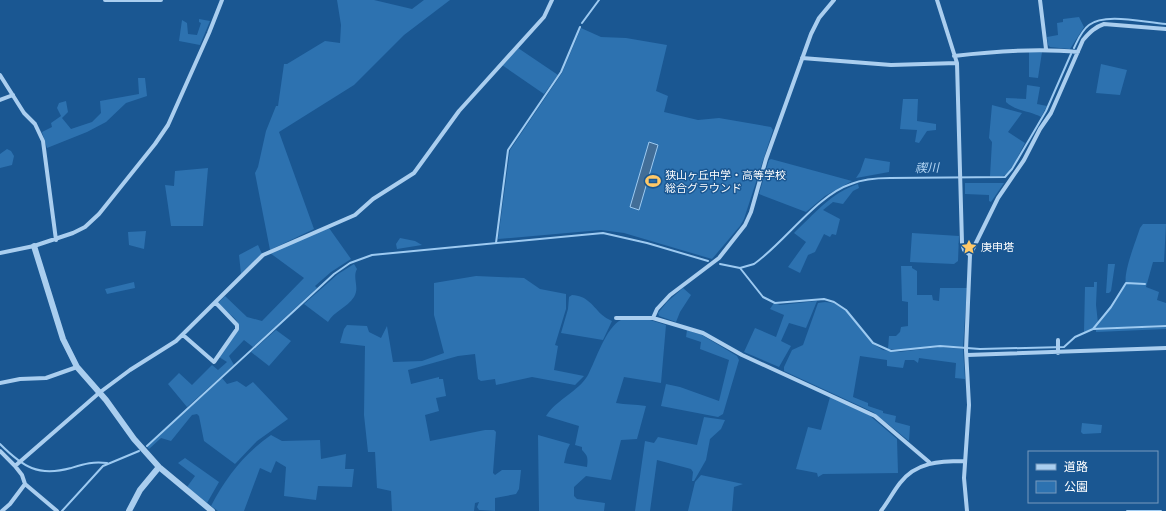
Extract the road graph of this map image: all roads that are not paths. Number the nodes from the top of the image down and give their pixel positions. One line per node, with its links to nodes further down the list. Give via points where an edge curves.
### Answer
1 (105, 0): 2 (street)
2 (161, 0)
3 (222, 0): 17 (street, via 168,124 155,144 92,222)
4 (552, 0): 21 (street, via 544,17 462,106 414,173 373,199 355,215 262,255)
5 (834, 0): 12 (street, via 816,24)
6 (937, 0): 11 (street)
7 (1040, 0): 9 (street)
8 (1166, 28): 10 (street, via 1104,24 1095,27 1088,34)
9 (1046, 49): 10 (street); 11 (street, via 1004,50)
10 (1078, 52): 20 (street, via 1051,113 998,198)
11 (954, 56): 13 (street)
12 (802, 58): 13 (street, via 891,65); 23 (street, via 745,225 719,258 670,295)
13 (957, 64): 20 (street, via 962,243 964,250)
14 (0, 74): 15 (street)
15 (13, 95): 16 (street); 17 (street, via 43,141)
16 (0, 100)
17 (56, 240): 18 (street)
18 (34, 246): 19 (street); 29 (street, via 64,339)
19 (0, 253)
20 (970, 255): 28 (street)
21 (216, 303): 24 (street); 24 (street, via 237,325 237,329 214,362)
22 (616, 318): 23 (street)
23 (653, 318): 34 (street, via 703,333 742,355 869,412)
24 (183, 335): 31 (street)
25 (1058, 340): 27 (street)
26 (1166, 348): 27 (street)
27 (1058, 351): 28 (street)
28 (967, 353): 33 (street, via 970,405)
29 (77, 367): 30 (street, via 46,378); 31 (street)
30 (0, 383)
31 (99, 393): 35 (street); 36 (street)
32 (0, 451): 35 (street)
33 (964, 461): 34 (street); 43 (street)
34 (930, 462): 42 (street, via 905,477)
35 (15, 466): 37 (street)
36 (159, 467): 40 (street, via 140,490); 41 (street)
37 (25, 484): 38 (street); 39 (street)
38 (2, 511)
39 (57, 511)
40 (129, 511)
41 (212, 511)
42 (881, 511)
43 (967, 511)

